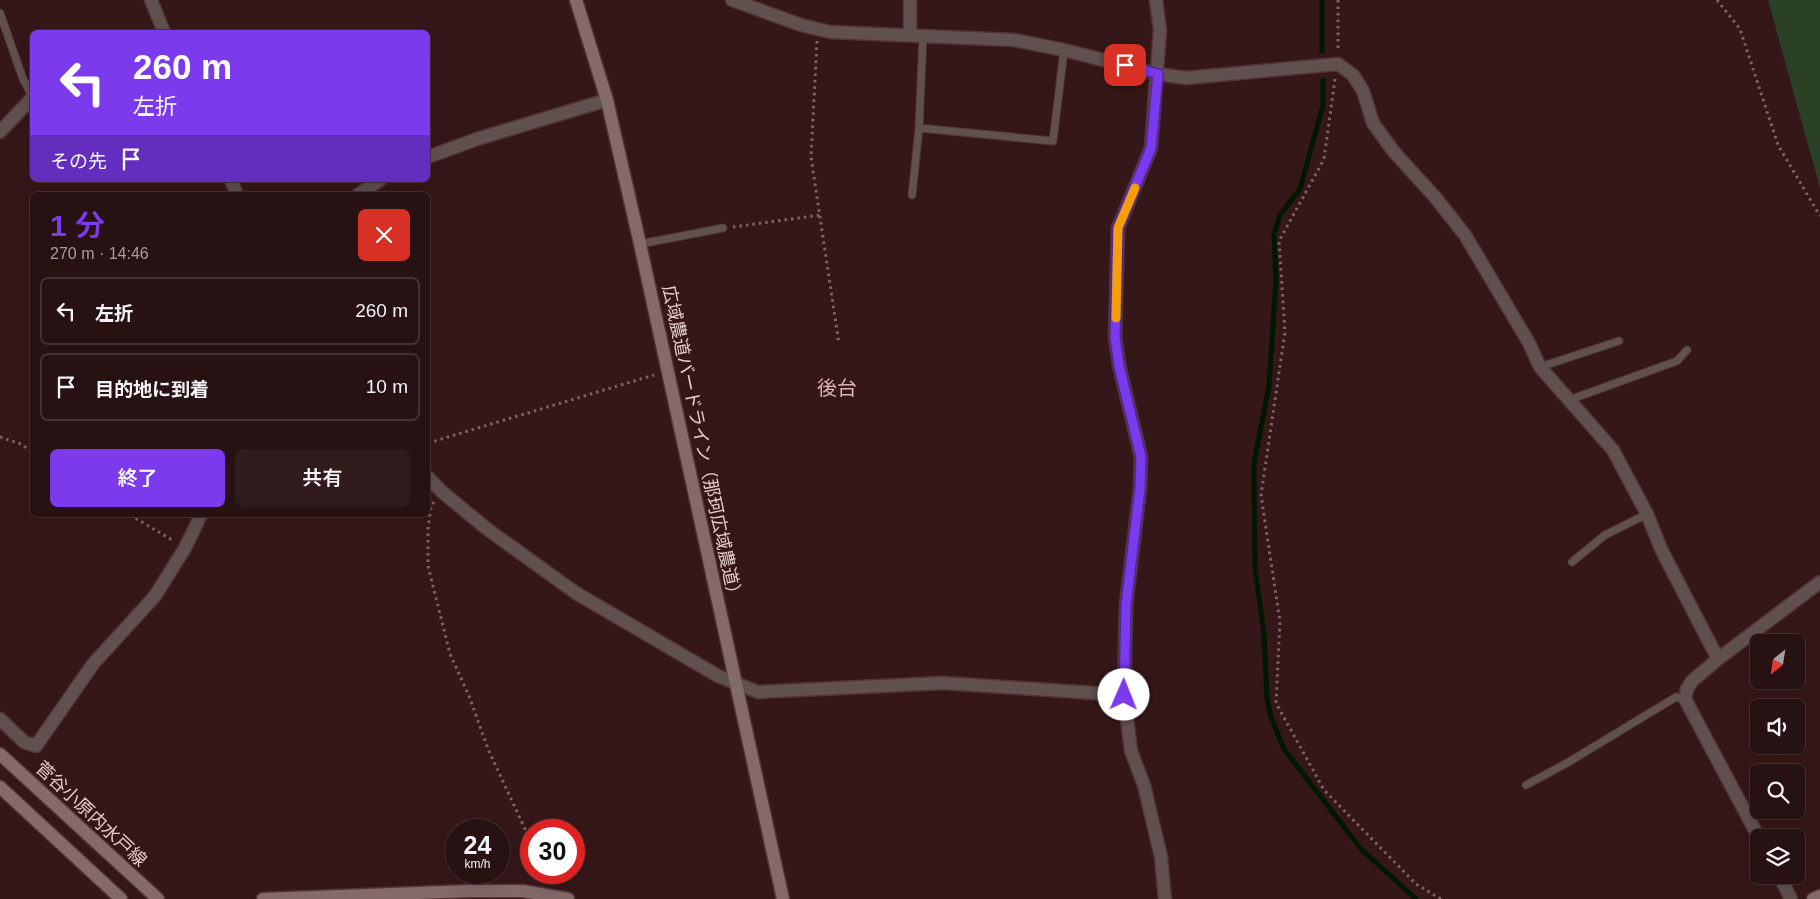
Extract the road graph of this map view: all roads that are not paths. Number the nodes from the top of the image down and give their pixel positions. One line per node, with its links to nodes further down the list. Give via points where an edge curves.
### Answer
1 (151, 0): 7 (street)
2 (576, 0): 13 (street, 広域農道バードライン（那珂広域農道）)
3 (732, 0): 8 (street, via 830,32)
4 (910, 0): 8 (street)
5 (1156, 0): 10 (street, via 1160,30)
6 (0, 13): 11 (lane)
7 (163, 30)
8 (916, 35): 9 (street, via 1014,40); 14 (lane)
9 (1064, 50): 10 (street); 14 (lane, via 1053,141)
10 (1158, 74): 24 (street, via 1186,78 1337,67 1353,76 1363,90 1373,123 1465,235); 33 (street, via 1151,148 1118,228 1115,337 1141,457 1126,605)
11 (30, 93)
12 (30, 99): 15 (street)
13 (607, 100): 16 (street, via 476,139); 21 (street, 広域農道バードライン（那珂広域農道）)
14 (918, 128): 19 (lane)
15 (0, 132)
16 (430, 156)
17 (377, 182): 18 (street)
18 (362, 192)
19 (912, 195)
20 (723, 228): 21 (lane)
21 (640, 244): 32 (street, 広域農道バードライン（那珂広域農道）)
22 (1619, 341): 24 (lane)
23 (1687, 350): 25 (lane, via 1677,361)
24 (1540, 367): 25 (street)
25 (1569, 400): 27 (street, via 1613,450)
26 (430, 480): 32 (street, via 487,529 576,593 718,676)
27 (1647, 514): 29 (lane, via 1605,535); 31 (street, via 1662,551)
28 (200, 517): 35 (street, via 185,548 154,596 93,664 36,746 24,742)
29 (1572, 562)
30 (1820, 582): 31 (street)
31 (1718, 658): 34 (street, via 1692,681)
32 (736, 682): 33 (street, via 758,692 943,683); 46 (street, 広域農道バードライン（那珂広域農道）)
33 (1124, 695): 47 (street, via 1131,752 1144,785 1159,848)
34 (1685, 699): 37 (lane, via 1676,697); 39 (street)
35 (0, 719)
36 (0, 754): 43 (street, 菅谷小原内水戸線)
37 (1526, 785)
38 (0, 787): 42 (street)
39 (1754, 829)
40 (1784, 884): 48 (street)
41 (1820, 896): 49 (street)
42 (121, 899)
43 (158, 899)
44 (263, 899): 45 (street, via 523,891)
45 (568, 899)
46 (783, 899)
47 (1166, 899)
48 (1791, 899)
49 (1813, 899)

